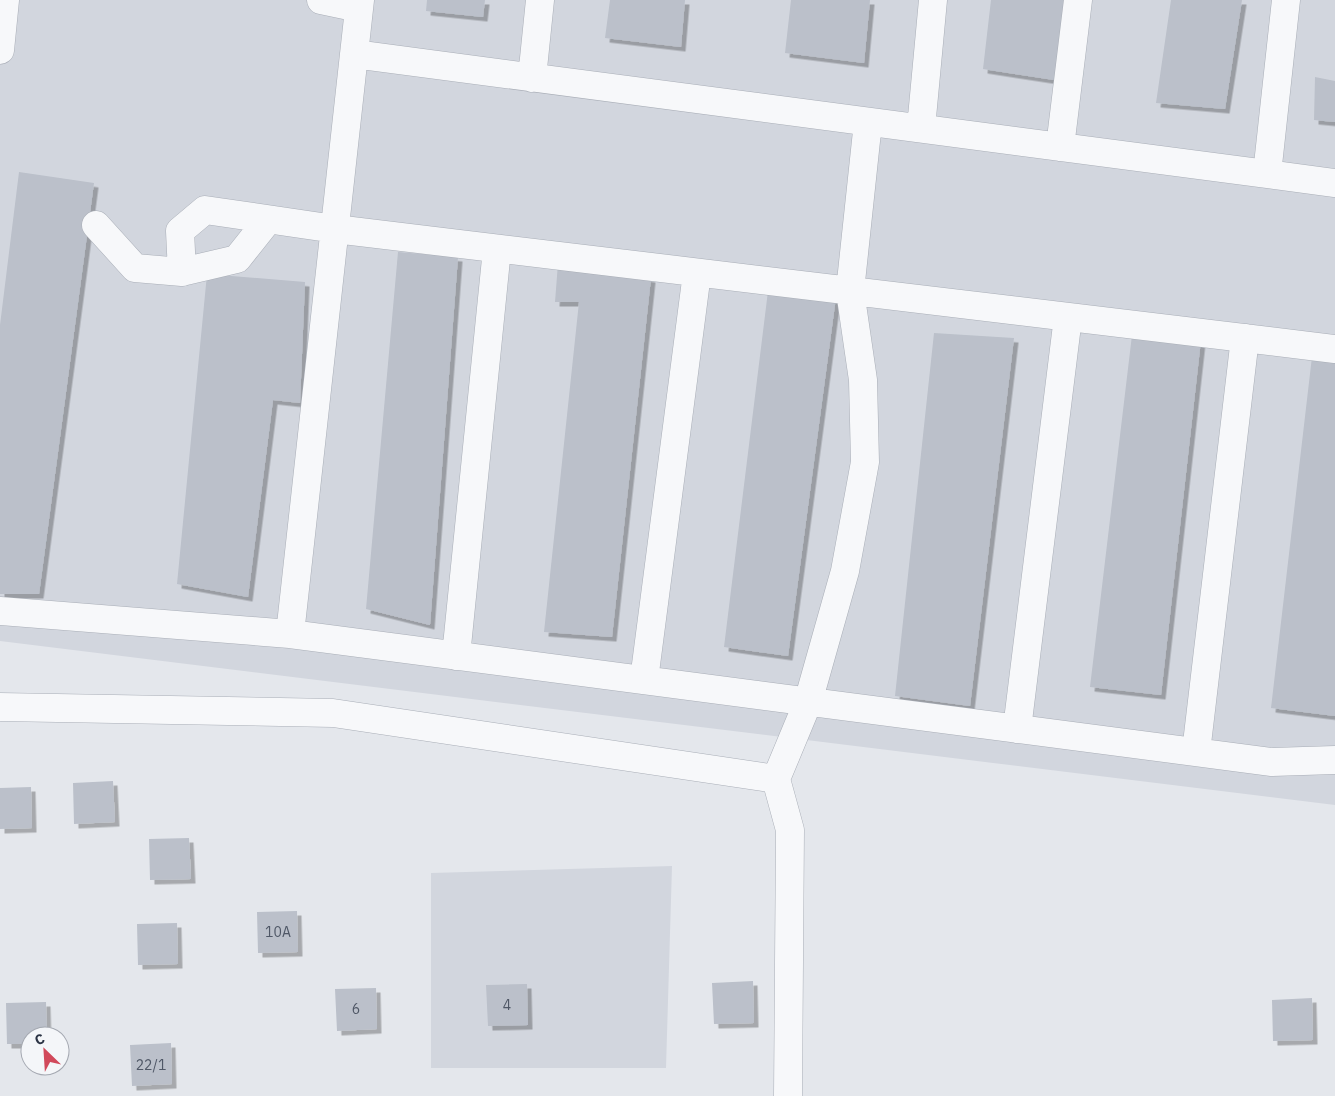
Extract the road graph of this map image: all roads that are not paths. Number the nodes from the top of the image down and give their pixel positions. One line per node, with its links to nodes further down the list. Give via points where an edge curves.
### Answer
1 (6, 0): 8 (street)
2 (321, 0): 7 (street)
3 (540, 0): 10 (street)
4 (933, 0): 12 (street)
5 (1078, 0): 13 (street)
6 (1286, 0): 14 (street)
7 (359, 4): 9 (street)
8 (0, 50)
9 (354, 54): 10 (street); 18 (street)
10 (532, 78): 11 (street)
11 (868, 122): 12 (street); 22 (street)
12 (921, 128): 13 (street)
13 (1060, 147): 14 (street)
14 (1267, 174): 15 (street)
15 (1335, 183)
16 (268, 220): 18 (street); 20 (street, via 237,259); 20 (street, via 205,210 180,232)
17 (96, 225): 20 (street, via 135,268)
18 (335, 229): 19 (street); 27 (street)
19 (497, 249): 21 (street); 28 (street)
20 (182, 272)
21 (697, 273): 22 (street); 29 (street)
22 (850, 291): 23 (street); 30 (street, via 863,380 865,462 846,571)
23 (1068, 317): 24 (street); 32 (street)
24 (1245, 338): 25 (street); 33 (street)
25 (1335, 349)
26 (0, 611): 27 (street)
27 (290, 634): 28 (street)
28 (456, 656): 29 (street)
29 (644, 680): 30 (street)
30 (808, 702): 32 (street); 35 (street)
31 (0, 707): 35 (street, via 334,713)
32 (1017, 729): 33 (street)
33 (1196, 752): 34 (street, via 1272,762)
34 (1335, 760)
35 (776, 779): 36 (street, via 790,830)
36 (788, 1096)

